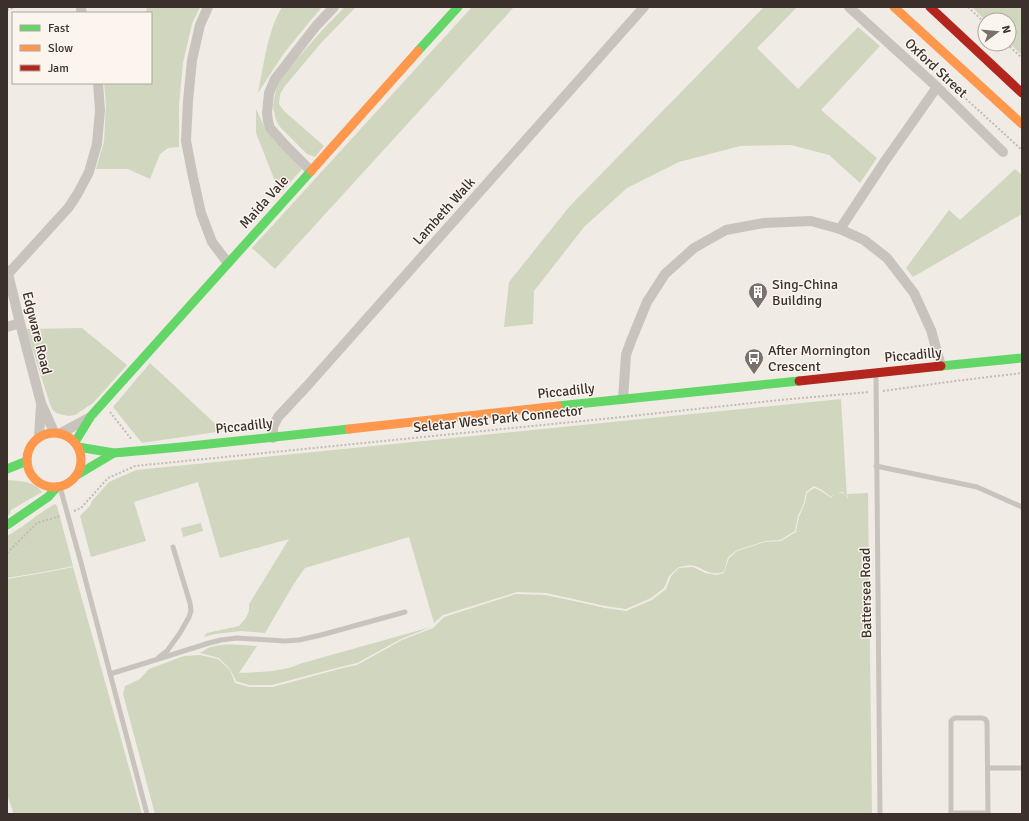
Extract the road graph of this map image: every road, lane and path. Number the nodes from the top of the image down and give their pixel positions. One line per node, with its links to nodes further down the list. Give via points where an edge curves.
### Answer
1 (16, 7): 10 (path)
2 (208, 7): 19 (street, via 200,25 192,60 186,141 200,213 212,242)
3 (334, 7): 17 (street, via 275,79 269,93 267,114 270,128)
4 (458, 7): 17 (street, Maida Vale)
5 (644, 7): 34 (street, Lambeth Walk, via 278,417 273,427)
6 (849, 7): 13 (street, Oxford Street)
7 (894, 7): 15 (street)
8 (930, 7): 14 (street)
9 (968, 7): 11 (path)
10 (7, 10)
11 (977, 15)
12 (98, 84): 20 (street, via 100,110 97,144 89,172 69,207)
13 (937, 87): 16 (street, Oxford Street); 18 (street)
14 (1022, 93)
15 (1022, 124)
16 (1003, 152)
17 (311, 171): 19 (street, Maida Vale)
18 (840, 229): 24 (street, via 864,240 887,258 914,293 931,330); 28 (street, via 811,221 764,223 726,230 694,248 665,274 647,302 626,355)
19 (228, 263): 30 (street, Maida Vale)
20 (8, 272): 21 (street, Edgware Road)
21 (20, 323): 22 (street); 29 (street, Edgware Road)
22 (7, 327)
23 (1022, 358): 24 (street, Piccadilly)
24 (941, 366): 25 (street, Piccadilly)
25 (876, 372): 27 (lane, Battersea Road); 28 (street, Piccadilly)
26 (1022, 374): 27 (path, Seletar West Park Connector)
27 (876, 392): 39 (lane, Battersea Road); 44 (path, Seletar West Park Connector, via 135,466 108,478 81,508)
28 (623, 399): 34 (street, Piccadilly)
29 (41, 403): 32 (street, Edgware Road); 33 (street, Edgware Road)
30 (104, 403): 31 (street, Maida Vale); 36 (path)
31 (91, 416): 32 (street, Maida Vale); 35 (street, Maida Vale)
32 (58, 433): 33 (street, via 46,433); 35 (street, via 67,435)
33 (39, 437): 38 (street, via 30,447)
34 (273, 438): 36 (street, Piccadilly)
35 (77, 444): 37 (street, Piccadilly); 41 (street, via 81,454)
36 (141, 450): 37 (street, Piccadilly)
37 (114, 453): 41 (street, Piccadilly)
38 (27, 462): 40 (street); 42 (street, via 33,478 48,487)
39 (876, 466): 43 (lane, via 978,487); 56 (lane, Battersea Road)
40 (7, 469)
41 (77, 476): 42 (street)
42 (59, 487): 44 (lane); 45 (street)
43 (1022, 507)
44 (68, 514): 47 (path, Seletar West Park Connector, via 37,523); 50 (lane)
45 (7, 525)
46 (174, 547): 49 (lane, via 190,611 171,646)
47 (7, 553)
48 (405, 612): 49 (lane, via 299,640 221,640)
49 (152, 661): 50 (lane)
50 (110, 674): 55 (lane)
51 (988, 768): 52 (lane); 53 (lane, via 986,721 982,718 952,719); 54 (lane)
52 (1022, 768)
53 (951, 813): 54 (lane)
54 (988, 813)
55 (147, 814)
56 (880, 814)

